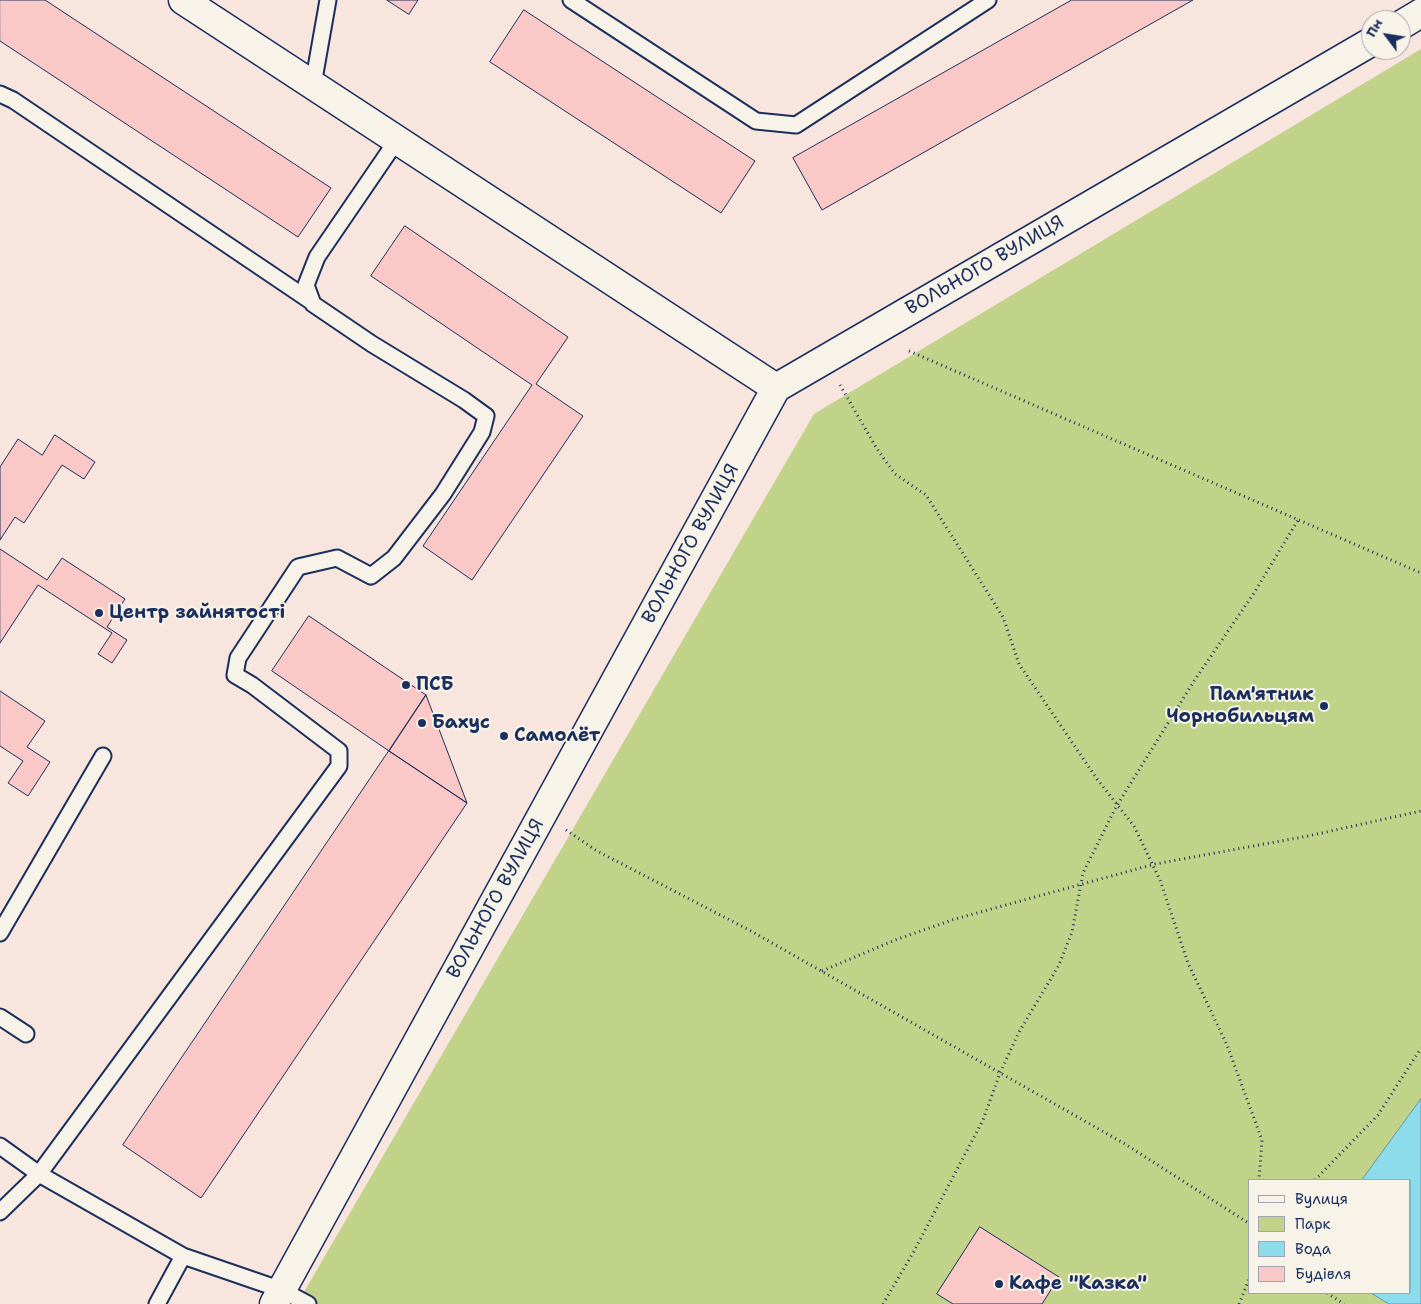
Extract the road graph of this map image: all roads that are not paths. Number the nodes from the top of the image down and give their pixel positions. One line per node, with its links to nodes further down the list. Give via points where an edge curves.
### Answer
1 (183, 0): 6 (street)
2 (328, 0): 6 (lane)
3 (571, 0): 4 (lane, via 756,121 796,125)
4 (988, 0)
5 (1361, 48): 10 (street, ВОЛЬНОГО ВУЛИЦЯ)
6 (313, 85): 8 (street)
7 (0, 94): 9 (lane)
8 (397, 140): 9 (lane, via 316,258 306,285); 10 (street)
9 (312, 302): 16 (lane, via 486,416 482,432 442,494 394,558 371,576 337,558 298,567 238,658 235,675 339,751 339,766)
10 (776, 388): 19 (street, ВОЛЬНОГО ВУЛИЦЯ)
11 (103, 756): 12 (lane)
12 (0, 933)
13 (0, 1017): 14 (lane)
14 (26, 1034)
15 (0, 1146): 16 (lane)
16 (39, 1174): 17 (lane); 18 (lane)
17 (0, 1212)
18 (182, 1256): 19 (lane); 20 (lane)
19 (278, 1297): 21 (lane)
20 (157, 1304)
21 (308, 1304)

